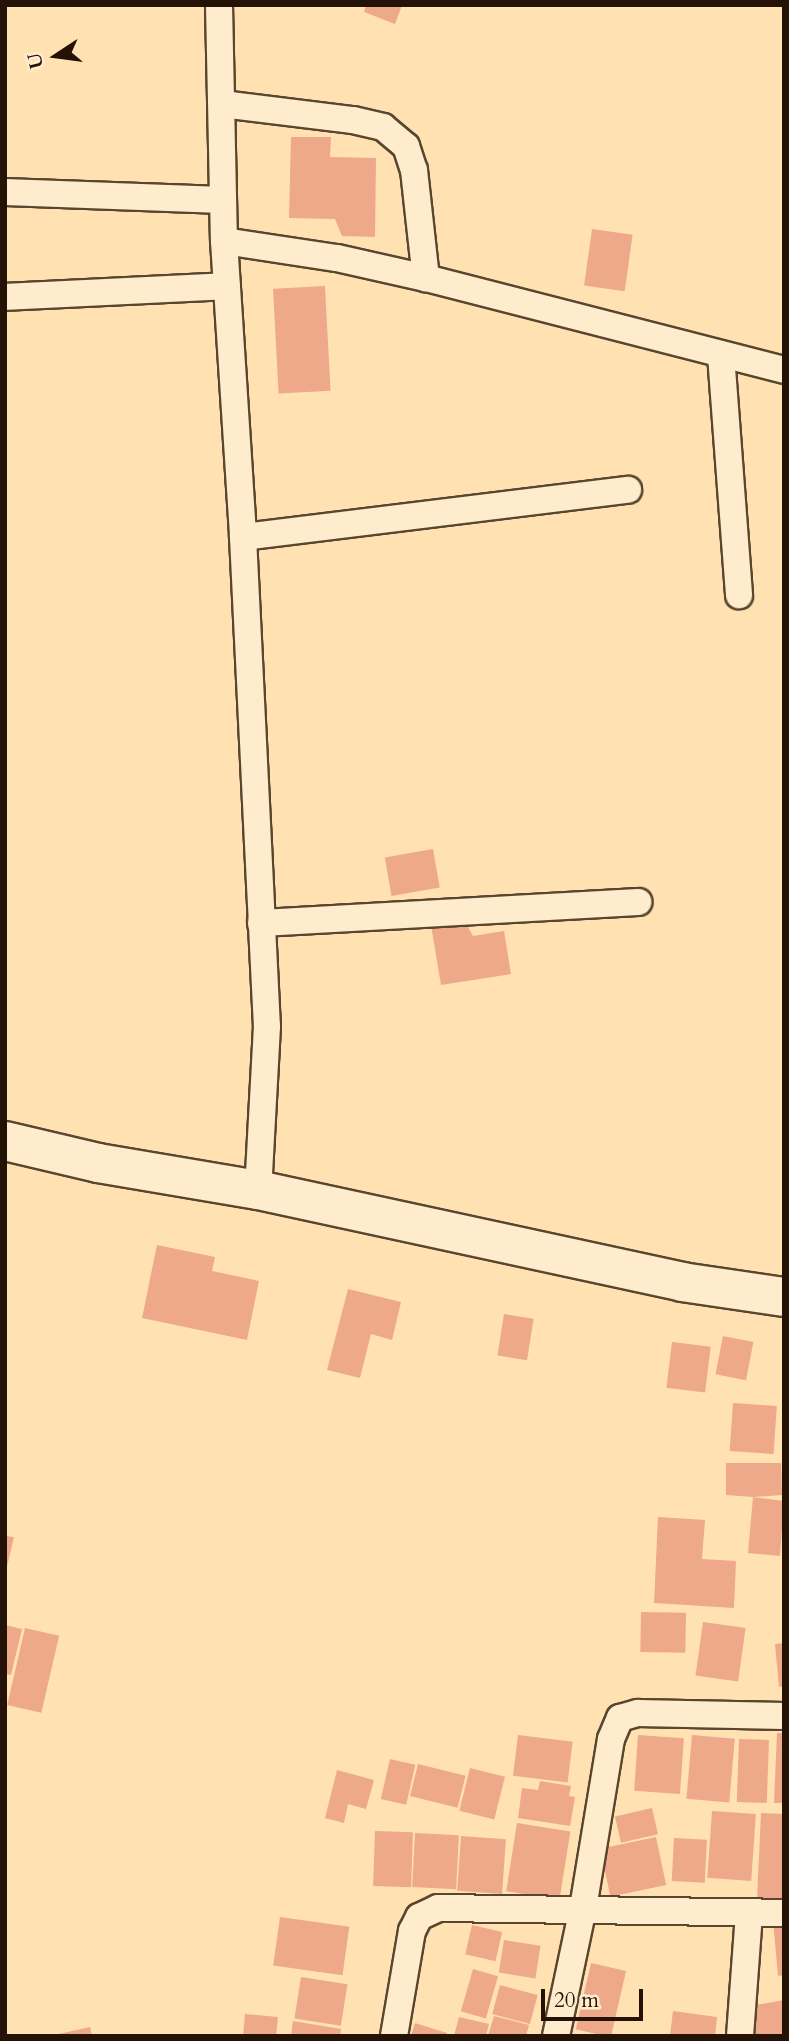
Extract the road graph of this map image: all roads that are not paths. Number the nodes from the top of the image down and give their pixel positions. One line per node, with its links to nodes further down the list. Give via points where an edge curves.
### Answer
1 (219, 5): 2 (street)
2 (222, 104): 4 (street); 6 (street, via 363,122 383,127 406,146 414,170)
3 (5, 192): 4 (street)
4 (223, 200): 5 (street)
5 (223, 241): 6 (street, via 337,258); 7 (street)
6 (426, 278): 9 (street)
7 (227, 286): 8 (street); 12 (street)
8 (5, 297)
9 (721, 355): 10 (street); 13 (street)
10 (784, 370)
11 (628, 490): 12 (street)
12 (243, 537): 15 (street)
13 (738, 595)
14 (638, 902): 15 (street)
15 (261, 923): 17 (street, via 267,1027)
16 (5, 1141): 17 (street, via 98,1163)
17 (258, 1190): 18 (street, via 682,1282)
18 (784, 1297)
19 (784, 1716): 20 (street, via 638,1713 620,1718 611,1739)
20 (583, 1908): 22 (street); 23 (street, via 438,1908 419,1917 412,1931); 24 (street)
21 (784, 1913): 22 (street)
22 (748, 1914): 25 (street)
23 (394, 2036)
24 (556, 2036)
25 (740, 2036)

